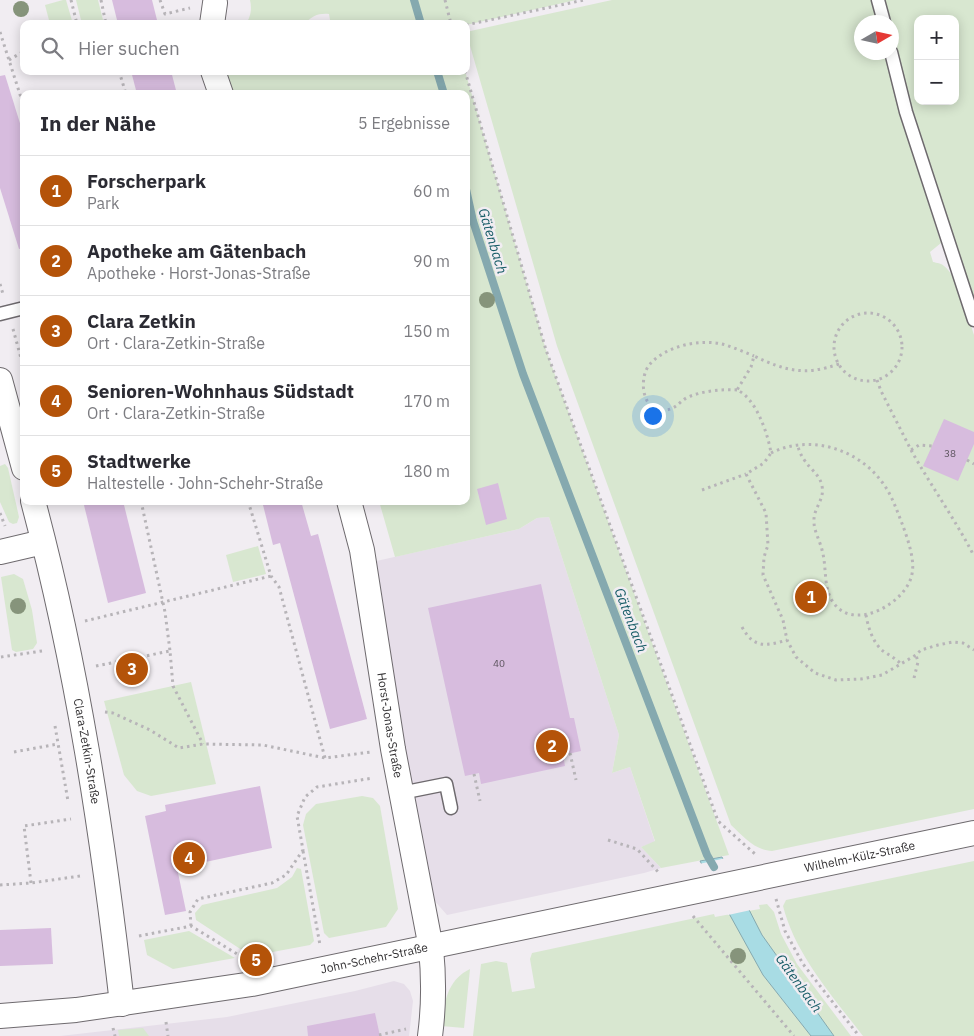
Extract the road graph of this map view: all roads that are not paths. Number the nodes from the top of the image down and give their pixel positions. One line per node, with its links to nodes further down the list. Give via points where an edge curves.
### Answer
1 (878, 0): 2 (lane)
2 (882, 15)
3 (893, 60): 8 (lane, via 906,112)
4 (214, 75): 5 (street)
5 (220, 90)
6 (20, 309): 7 (lane)
7 (0, 314)
8 (974, 320)
9 (0, 380): 10 (street)
10 (20, 453)
11 (34, 505): 13 (street, Clara-Zetkin-Straße)
12 (350, 505): 15 (street, Horst-Jonas-Straße, via 362,550)
13 (43, 542): 14 (street); 20 (street, Clara-Zetkin-Straße, via 80,709)
14 (5, 551)
15 (400, 783): 16 (lane, via 446,784); 19 (street, Horst-Jonas-Straße)
16 (451, 808)
17 (974, 834): 18 (street, Wilhelm-Külz-Straße)
18 (760, 879): 19 (street, John-Schehr-Straße)
19 (431, 948): 20 (street, John-Schehr-Straße, via 252,984); 22 (street, Horst-Jonas-Straße, via 434,984)
20 (122, 1004): 21 (street, John-Schehr-Straße)
21 (0, 1016)
22 (430, 1036)

